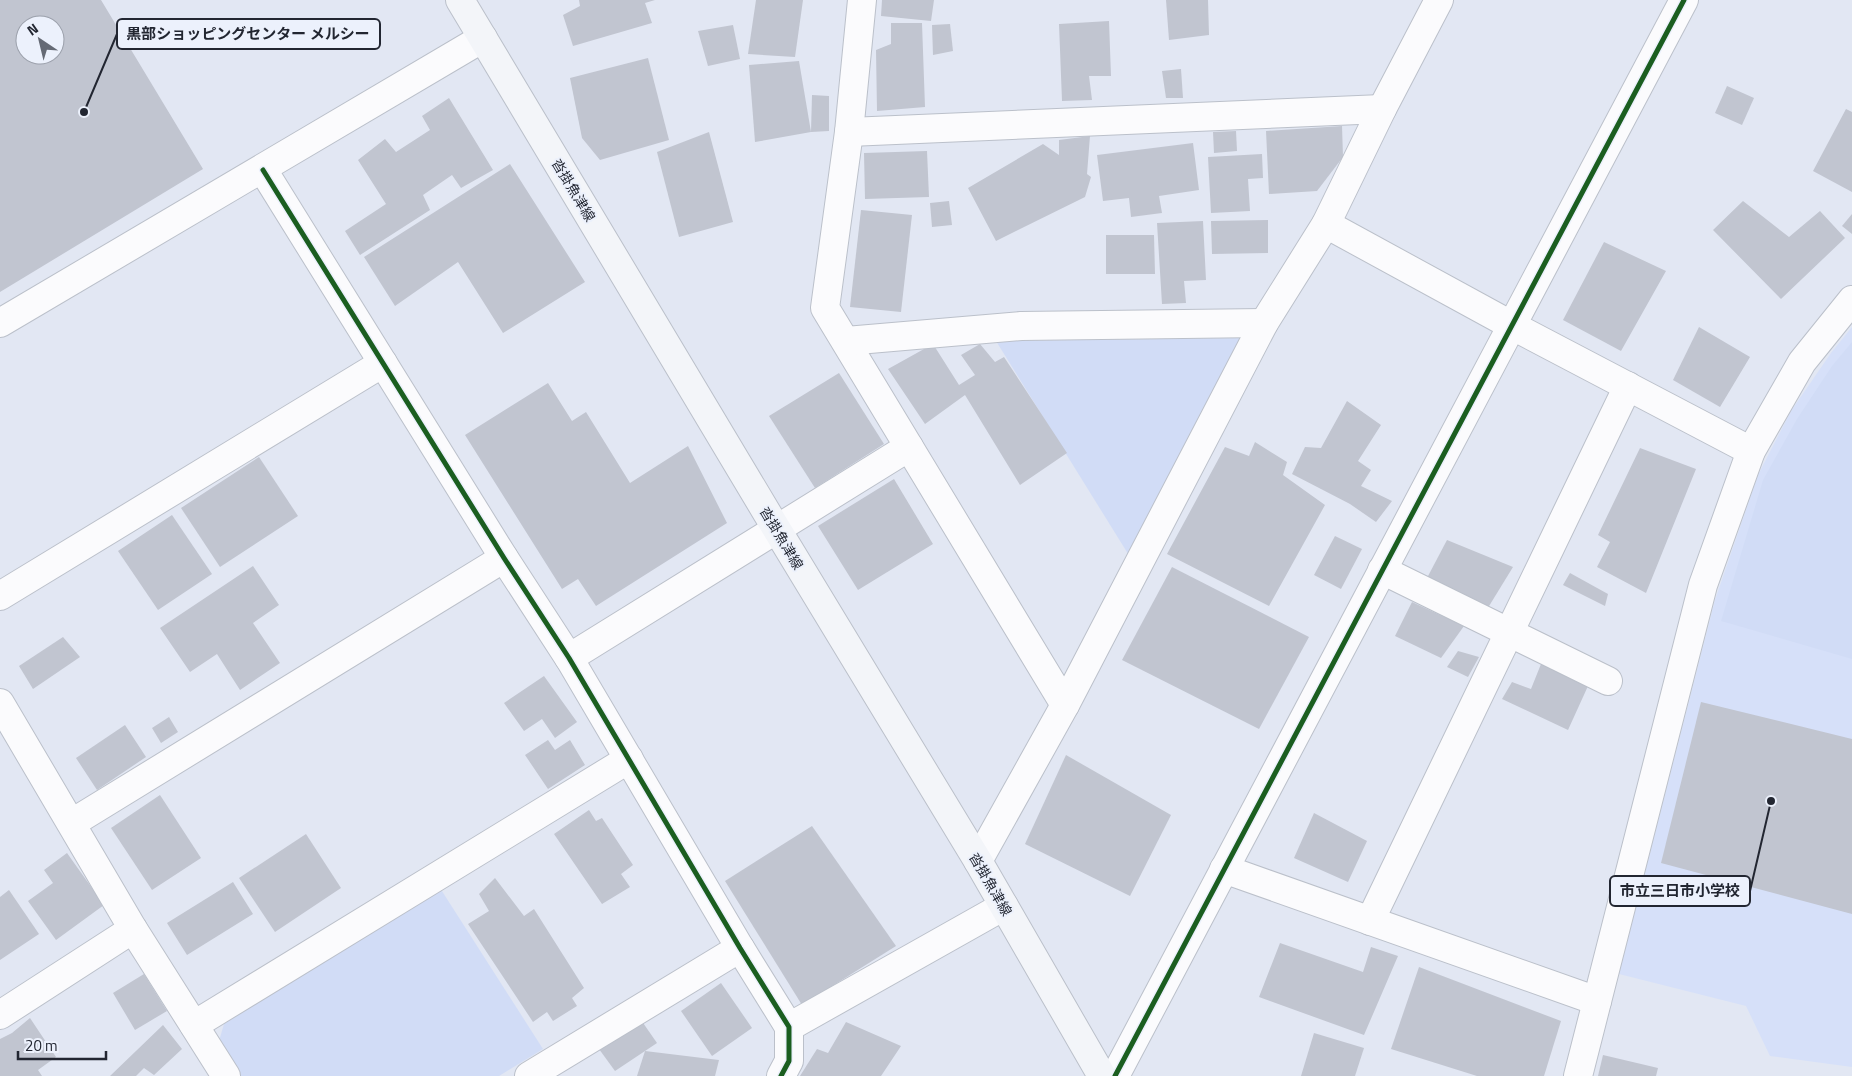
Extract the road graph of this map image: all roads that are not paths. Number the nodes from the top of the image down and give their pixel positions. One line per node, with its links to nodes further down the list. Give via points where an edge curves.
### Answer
1 (460, 0): 5 (main road, 沓掛魚津線)
2 (862, 0): 7 (street)
3 (1439, 0): 6 (street)
4 (1684, 0): 13 (street)
5 (483, 38): 8 (street); 19 (main road, 沓掛魚津線)
6 (1382, 109): 7 (street); 9 (street)
7 (848, 132): 14 (street, via 825,308)
8 (263, 170): 11 (street); 15 (street)
9 (1326, 224): 12 (street); 13 (street)
10 (1852, 300): 18 (street, via 1802,362)
11 (0, 323)
12 (1264, 323): 14 (street, via 1022,326); 27 (street)
13 (1511, 325): 16 (street); 21 (street)
14 (846, 341): 17 (street)
15 (383, 363): 20 (street); 22 (street)
16 (1628, 386): 18 (street); 23 (street)
17 (909, 447): 19 (street); 27 (street)
18 (1751, 451): 36 (street, via 1704,586)
19 (776, 528): 24 (street); 30 (main road, 沓掛魚津線)
20 (504, 558): 24 (street); 29 (street)
21 (1382, 570): 23 (street); 31 (street)
22 (0, 596)
23 (1509, 634): 25 (street); 33 (street)
24 (569, 658): 28 (street)
25 (1608, 681)
26 (0, 703): 29 (street)
27 (1065, 705): 30 (street)
28 (629, 759): 35 (street); 38 (street)
29 (72, 823): 34 (street)
30 (978, 861): 32 (main road, 沓掛魚津線)
31 (1224, 870): 33 (street); 44 (street)
32 (1004, 906): 39 (street); 43 (main road, 沓掛魚津線)
33 (1370, 921): 36 (street)
34 (133, 929): 37 (street); 38 (street)
35 (740, 948): 39 (street); 41 (street)
36 (1597, 1001): 45 (street)
37 (0, 1015)
38 (194, 1025): 40 (street)
39 (789, 1027): 42 (street, via 789,1061)
40 (226, 1076)
41 (529, 1076)
42 (781, 1076)
43 (1102, 1076)
44 (1115, 1076)
45 (1578, 1076)

